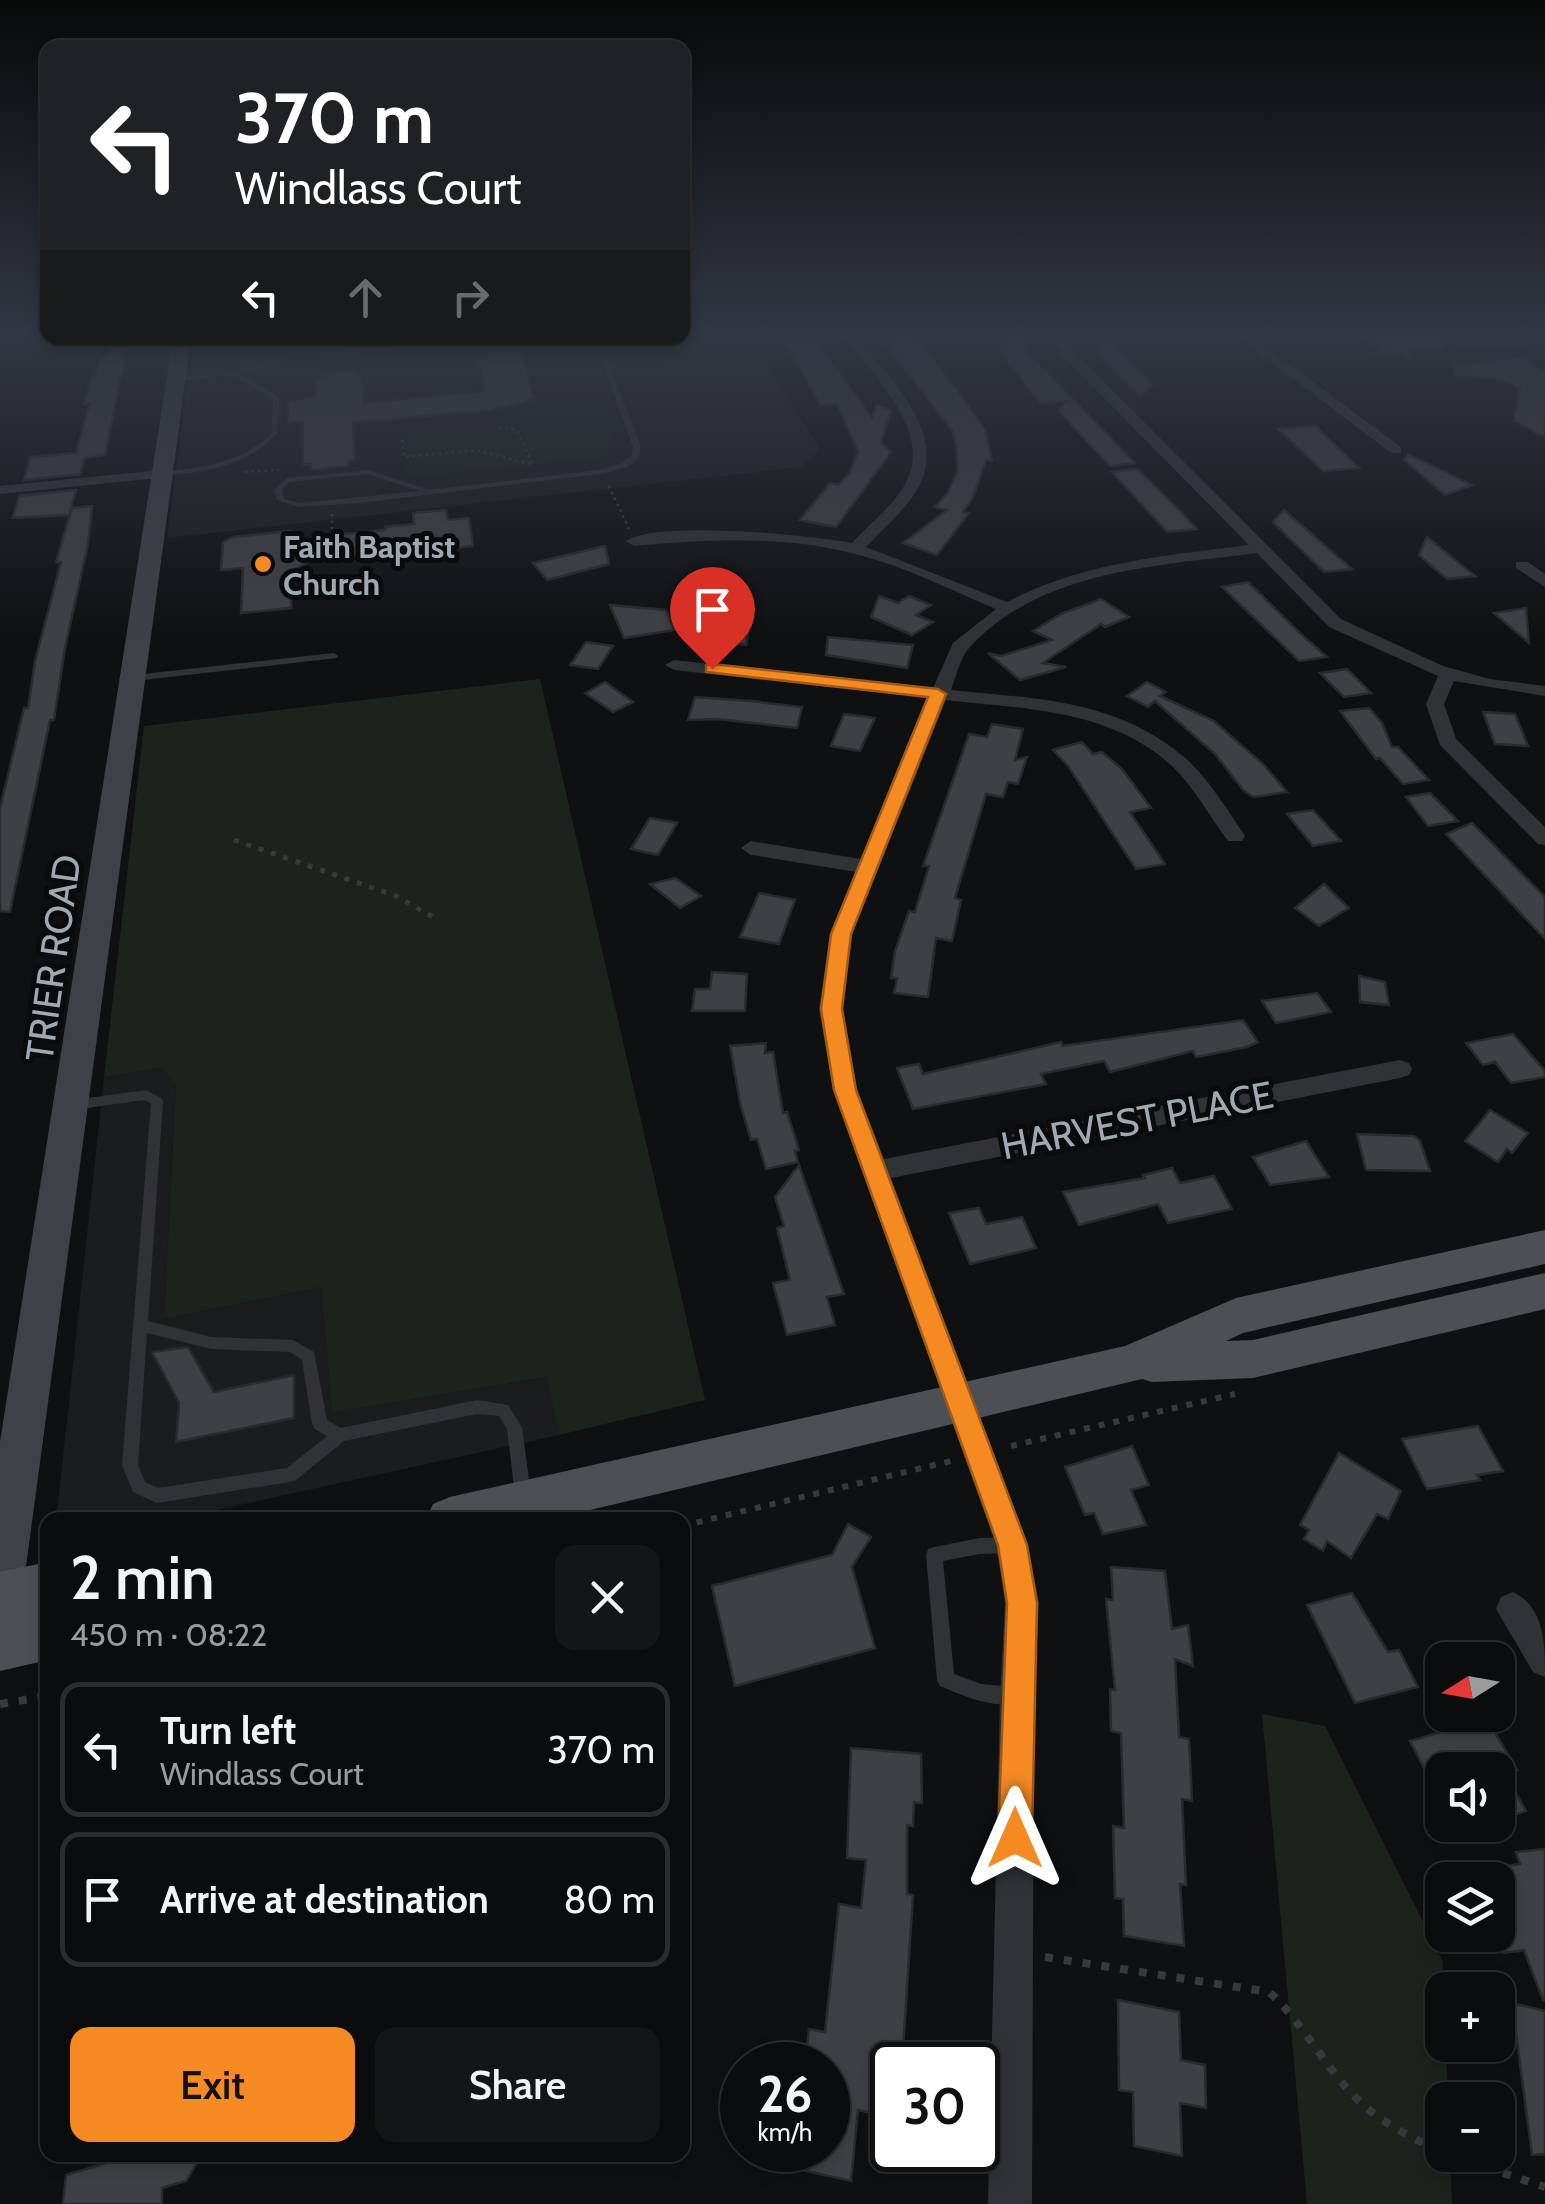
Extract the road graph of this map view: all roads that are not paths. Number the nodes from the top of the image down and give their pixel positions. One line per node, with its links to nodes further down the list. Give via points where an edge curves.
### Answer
1 (168, 436): 8 (street, TRIER ROAD)
2 (273, 436): 8 (lane, via 260,451)
3 (632, 436): 10 (lane, via 632,461 600,472)
4 (919, 436): 13 (street, via 923,455 911,488)
5 (1150, 436): 12 (street)
6 (1377, 436): 7 (street)
7 (1396, 450)
8 (162, 474): 9 (street); 20 (street, TRIER ROAD)
9 (0, 490)
10 (426, 491): 10 (lane, via 344,471 287,480 278,490 282,500 300,505)
11 (634, 541): 13 (street, via 780,536)
12 (1262, 548): 16 (street, via 1135,564 1056,583); 19 (street, via 1335,623)
13 (855, 549): 16 (street)
14 (1522, 565): 15 (street)
15 (1545, 582)
16 (1008, 608): 22 (street, via 959,647)
17 (334, 656): 20 (lane)
18 (674, 665): 22 (street)
19 (1448, 674): 21 (street); 24 (street, via 1436,704 1447,741)
20 (134, 678): 28 (street, TRIER ROAD)
21 (1545, 691)
22 (938, 694): 23 (street, via 1066,708 1129,726 1180,762); 26 (street)
23 (1236, 836)
24 (1545, 839)
25 (750, 848): 26 (street)
26 (867, 867): 29 (street, via 841,934 832,1009 845,1090)
27 (1400, 1069): 29 (street, HARVEST PLACE)
28 (73, 1106): 32 (lane, via 134,1096 157,1101); 39 (street, TRIER ROAD)
29 (874, 1171): 34 (street)
30 (1545, 1246): 33 (main road, via 1236,1316)
31 (1545, 1291): 33 (main road, via 1253,1359)
32 (140, 1325): 35 (lane, via 211,1343 294,1346 309,1357 320,1424); 35 (lane, via 130,1464 138,1486 157,1496 290,1475)
33 (1130, 1364): 34 (main road)
34 (963, 1402): 36 (main road); 38 (street)
35 (340, 1435): 36 (lane, via 478,1407 504,1410 514,1426)
36 (524, 1502): 37 (main road)
37 (483, 1512)
38 (1012, 1545): 46 (street, via 1022,1603); 46 (lane, via 934,1554 946,1680)
39 (0, 1589)
40 (40, 1589): 41 (main road)
41 (0, 1597)
42 (1512, 1608): 45 (street)
43 (40, 1637): 44 (main road)
44 (0, 1646)
45 (1545, 1660)
46 (1016, 1696): 47 (street)
47 (1010, 2204)

